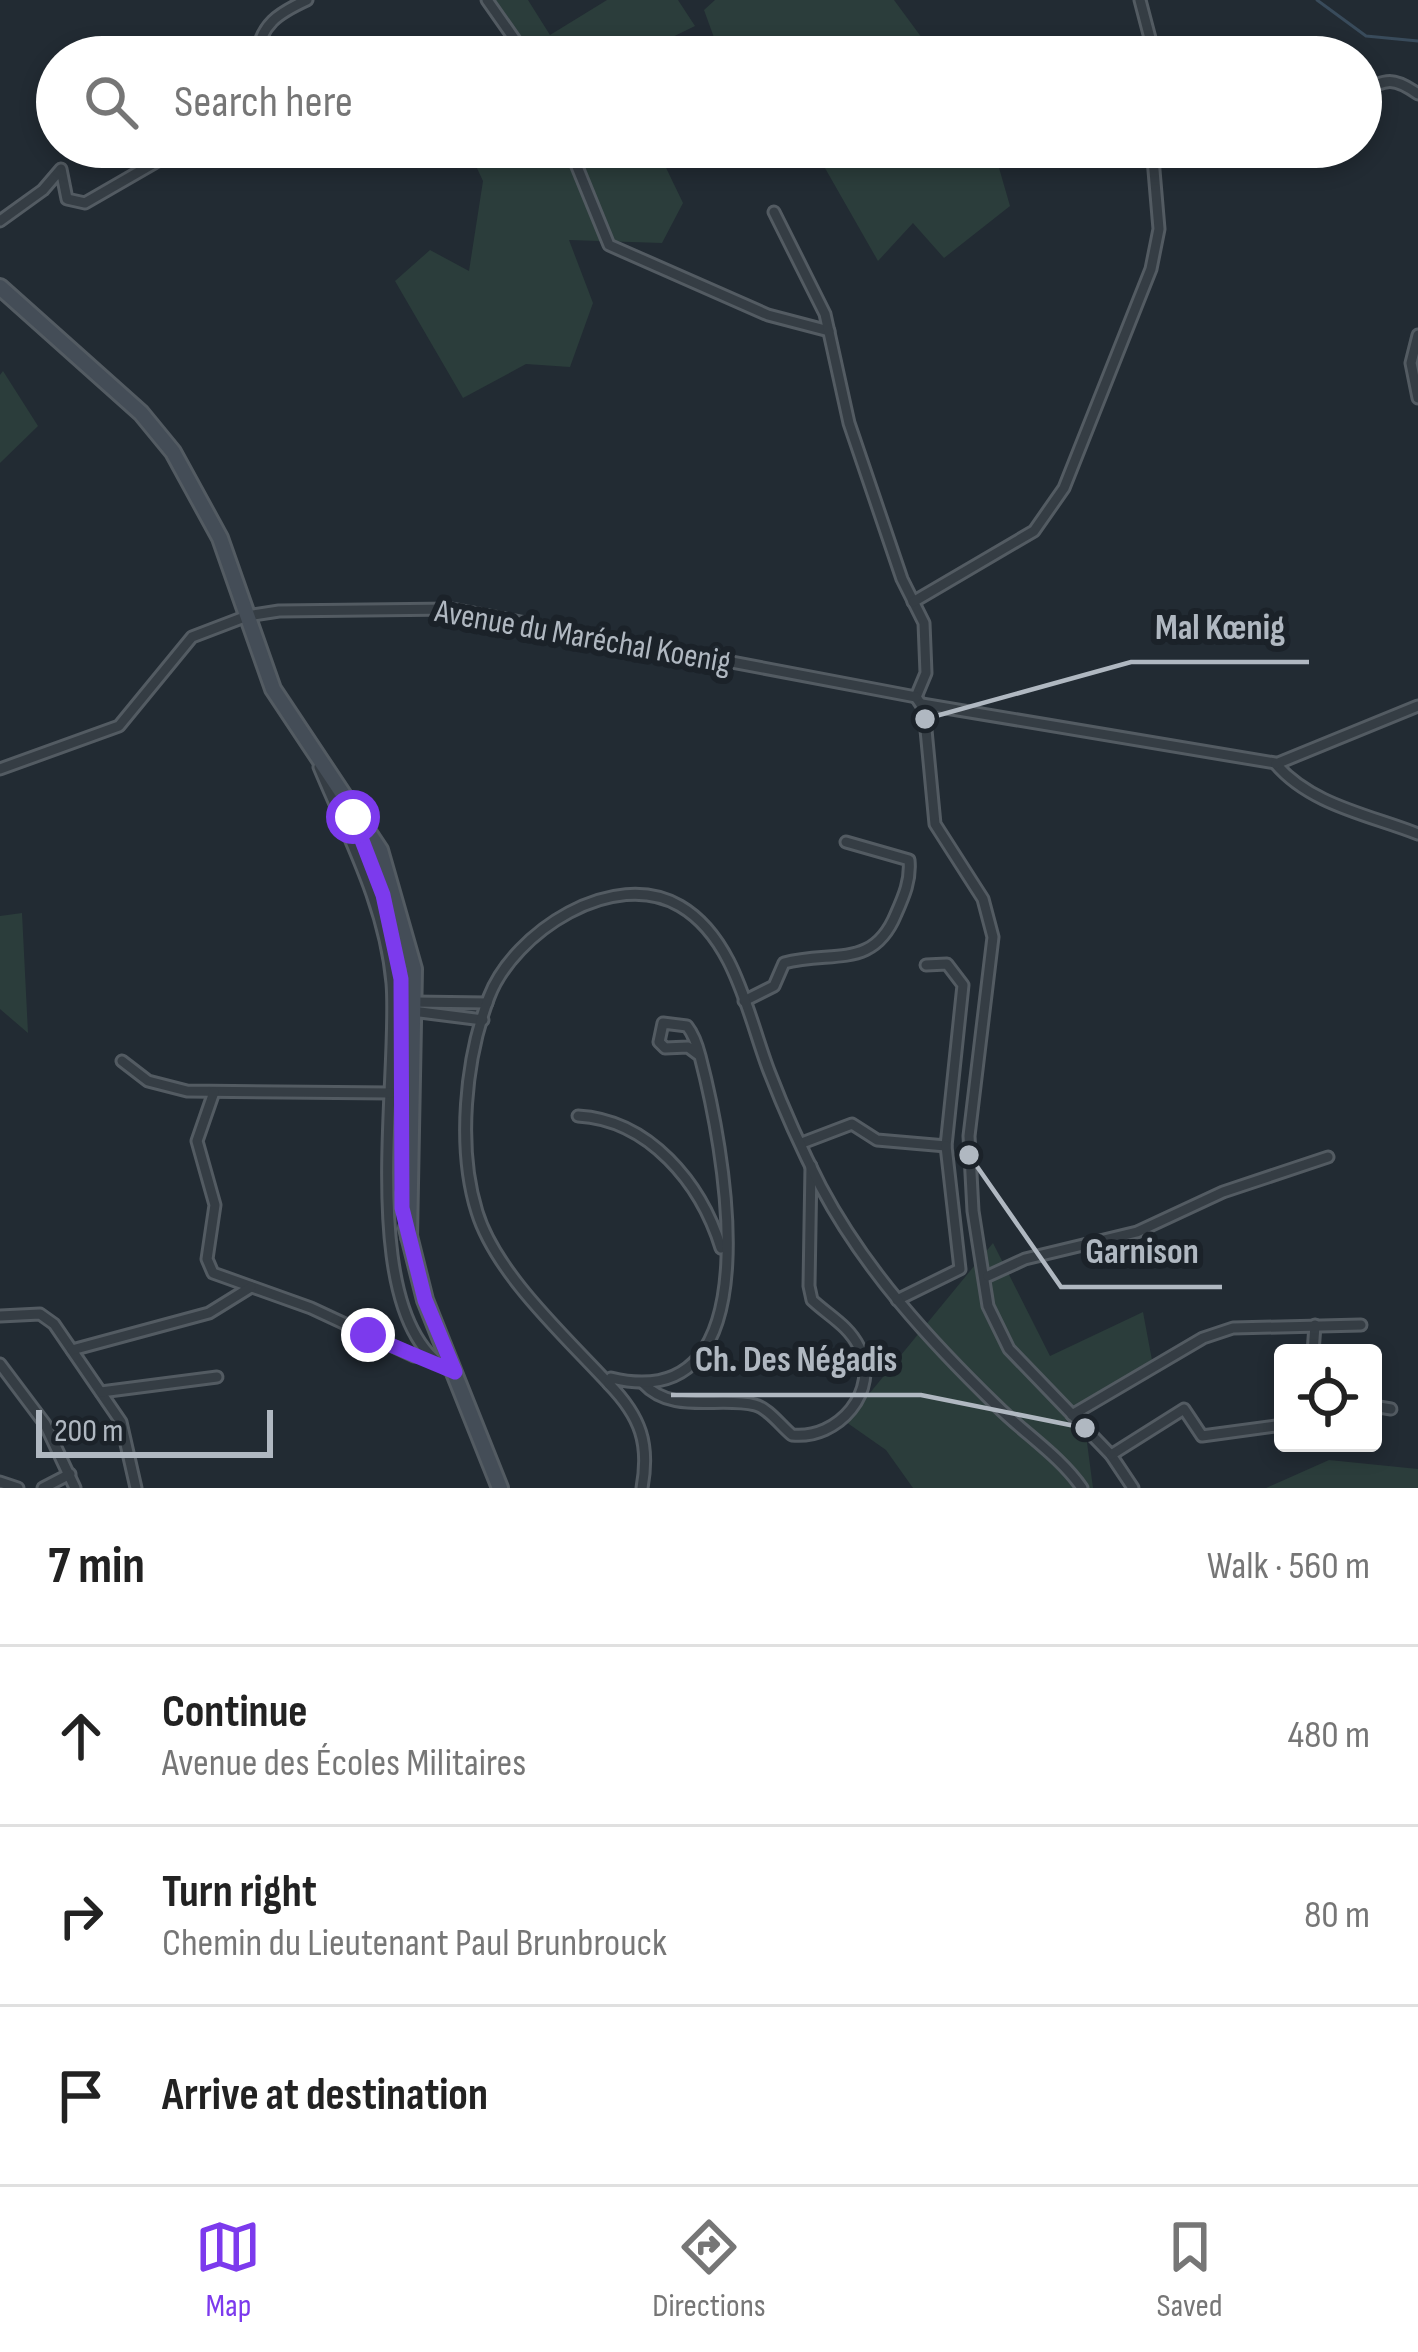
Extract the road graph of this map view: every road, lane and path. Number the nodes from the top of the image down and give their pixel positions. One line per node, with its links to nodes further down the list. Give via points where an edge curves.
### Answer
1 (307, 0): 4 (street, via 274,16)
2 (487, 0): 5 (street)
3 (1140, 0): 6 (street)
4 (261, 36)
5 (512, 36)
6 (1149, 36)
7 (1382, 80): 8 (street)
8 (1418, 94)
9 (145, 168): 13 (street, via 86,202 67,199 61,169)
10 (578, 168): 15 (street, via 610,245 768,315)
11 (1154, 168): 18 (street, via 1159,229 1151,268 1064,488 1034,531)
12 (774, 212): 15 (street)
13 (0, 220)
14 (0, 287): 19 (street, via 141,413 173,452 220,538)
15 (829, 331): 18 (street, via 849,423)
16 (1418, 335): 17 (street, via 1411,363)
17 (1418, 398)
18 (913, 602): 20 (street, via 926,662)
19 (248, 616): 20 (street, Avenue du Maréchal Koenig, via 333,607 452,610); 22 (street, via 273,689); 24 (street, Avenue du Maréchal Koenig, via 181,646 118,726)
20 (919, 700): 23 (street, Avenue du Maréchal Koenig); 42 (street, via 935,824 983,899 993,938 969,1136 973,1211)
21 (1418, 706): 23 (street)
22 (312, 749): 30 (street, via 371,833 394,886); 35 (street, via 357,846 380,928 392,981)
23 (1276, 764): 25 (street, via 1331,804)
24 (0, 769)
25 (1418, 834)
26 (846, 842): 28 (street, via 909,860 909,881 883,941 871,951 784,963 773,986)
27 (926, 965): 38 (street, via 947,964 963,985)
28 (744, 1001): 29 (street, via 700,921 656,895 634,893 575,907 503,971); 37 (street)
29 (488, 1003): 30 (street); 31 (street)
30 (412, 1007): 31 (street); 52 (street, via 409,1237)
31 (483, 1020): 55 (street, via 466,1128 485,1235)
32 (700, 1056): 32 (street, via 687,1026 663,1023 665,1048 688,1047); 41 (street, via 722,1168)
33 (122, 1060): 34 (street, via 161,1085)
34 (214, 1092): 35 (street); 43 (street, via 197,1141 215,1205 207,1259 213,1273)
35 (392, 1093): 50 (street, via 398,1291)
36 (578, 1116): 41 (street, via 618,1124 667,1156 709,1215)
37 (802, 1144): 38 (street, via 852,1124 877,1140); 40 (street)
38 (946, 1146): 44 (street, via 960,1269)
39 (1328, 1157): 42 (street, via 1095,1247 1024,1259)
40 (812, 1166): 44 (street); 54 (street, via 809,1286 812,1300 836,1317 862,1354 866,1370 853,1407 841,1422 792,1435 756,1405 693,1403)
41 (726, 1265): 54 (street, via 722,1315 704,1352 675,1374)
42 (988, 1276): 59 (street, via 1000,1336)
43 (250, 1287): 49 (street, via 186,1321); 50 (street)
44 (897, 1300): 70 (street)
45 (0, 1316): 49 (street, via 40,1314)
46 (1315, 1325): 47 (street); 48 (street); 59 (street, via 1249,1325 1203,1338)
47 (1360, 1325)
48 (1314, 1344)
49 (72, 1350): 56 (street)
50 (430, 1357): 52 (street)
51 (0, 1364): 62 (street, via 46,1424)
52 (455, 1372): 68 (street)
53 (217, 1377): 56 (street)
54 (643, 1383): 55 (street)
55 (609, 1384): 69 (street, via 649,1449)
56 (101, 1392): 67 (street, via 121,1422)
57 (1382, 1408): 58 (street)
58 (1390, 1409)
59 (1072, 1415): 61 (street)
60 (1274, 1426): 61 (street, via 1202,1436 1184,1409)
61 (1111, 1455): 71 (street)
62 (70, 1474): 65 (street); 66 (street)
63 (0, 1482): 64 (street)
64 (19, 1488)
65 (43, 1488)
66 (75, 1488)
67 (136, 1488)
68 (500, 1488)
69 (642, 1488)
70 (1082, 1488)
71 (1133, 1488)

